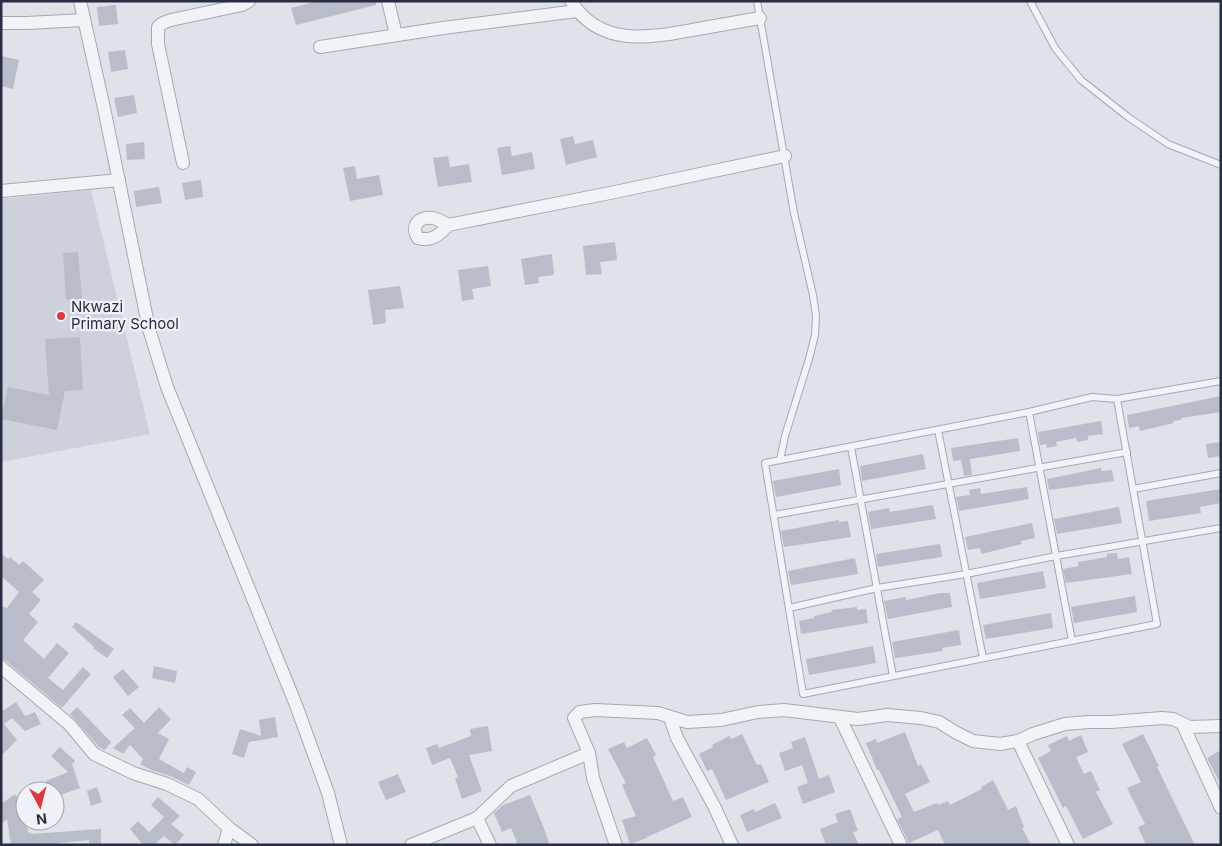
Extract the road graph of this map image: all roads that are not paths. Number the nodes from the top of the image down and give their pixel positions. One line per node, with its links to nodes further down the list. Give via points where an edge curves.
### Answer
1 (80, 1): 8 (street)
2 (249, 1): 13 (street, via 171,20 158,27 158,44)
3 (388, 1): 10 (street)
4 (757, 1): 7 (lane)
5 (1030, 1): 14 (lane, via 1055,48 1081,80 1168,144)
6 (574, 6): 7 (street, via 594,24 630,37 650,37); 10 (street)
7 (760, 18): 12 (lane)
8 (84, 20): 9 (street); 15 (street)
9 (1, 23)
10 (396, 35): 11 (street)
11 (320, 47)
12 (785, 156): 17 (street); 24 (lane, via 816,316 809,359)
13 (183, 163)
14 (1221, 165)
15 (119, 180): 16 (street); 52 (street, via 149,329 167,387 296,705 328,793)
16 (1, 191)
17 (448, 225)
18 (1221, 381): 19 (lane)
19 (1117, 399): 20 (lane, via 1092,397); 23 (lane)
20 (1029, 412): 21 (lane); 25 (lane)
21 (938, 430): 22 (lane); 27 (lane)
22 (851, 446): 24 (lane); 29 (lane)
23 (1127, 452): 25 (lane); 28 (lane)
24 (780, 460): 30 (lane, via 765,463)
25 (1040, 468): 27 (lane); 33 (lane)
26 (1221, 473): 28 (lane)
27 (949, 484): 29 (lane); 34 (lane)
28 (1132, 489): 32 (lane)
29 (861, 500): 30 (lane); 35 (lane)
30 (774, 515): 36 (lane)
31 (1221, 528): 32 (lane)
32 (1143, 543): 33 (lane); 37 (lane, via 1157,624)
33 (1056, 556): 34 (lane); 37 (lane)
34 (966, 574): 35 (lane); 38 (lane)
35 (877, 588): 36 (lane); 40 (lane)
36 (789, 608): 40 (lane, via 803,694)
37 (1072, 640): 38 (lane)
38 (983, 658): 40 (lane)
39 (1, 667): 49 (street, via 70,725 94,754 198,799)
40 (894, 676)
41 (670, 718): 42 (street, via 687,722 720,720 784,710); 46 (street, via 658,713 580,712 574,718); 56 (street)
42 (840, 718): 45 (street, via 887,715 921,718 934,720 973,741 1000,744); 57 (street)
43 (1182, 725): 44 (street); 45 (street, via 1173,719 1162,718 1065,724); 47 (street)
44 (1221, 726)
45 (1018, 741): 58 (street)
46 (589, 753): 48 (street, via 511,786); 55 (street, via 593,778)
47 (1221, 808)
48 (477, 818): 53 (street); 54 (street)
49 (229, 828): 50 (street); 51 (street)
50 (224, 845)
51 (252, 845)
52 (341, 845)
53 (412, 845)
54 (490, 845)
55 (616, 845)
56 (732, 845)
57 (901, 845)
58 (1068, 845)

